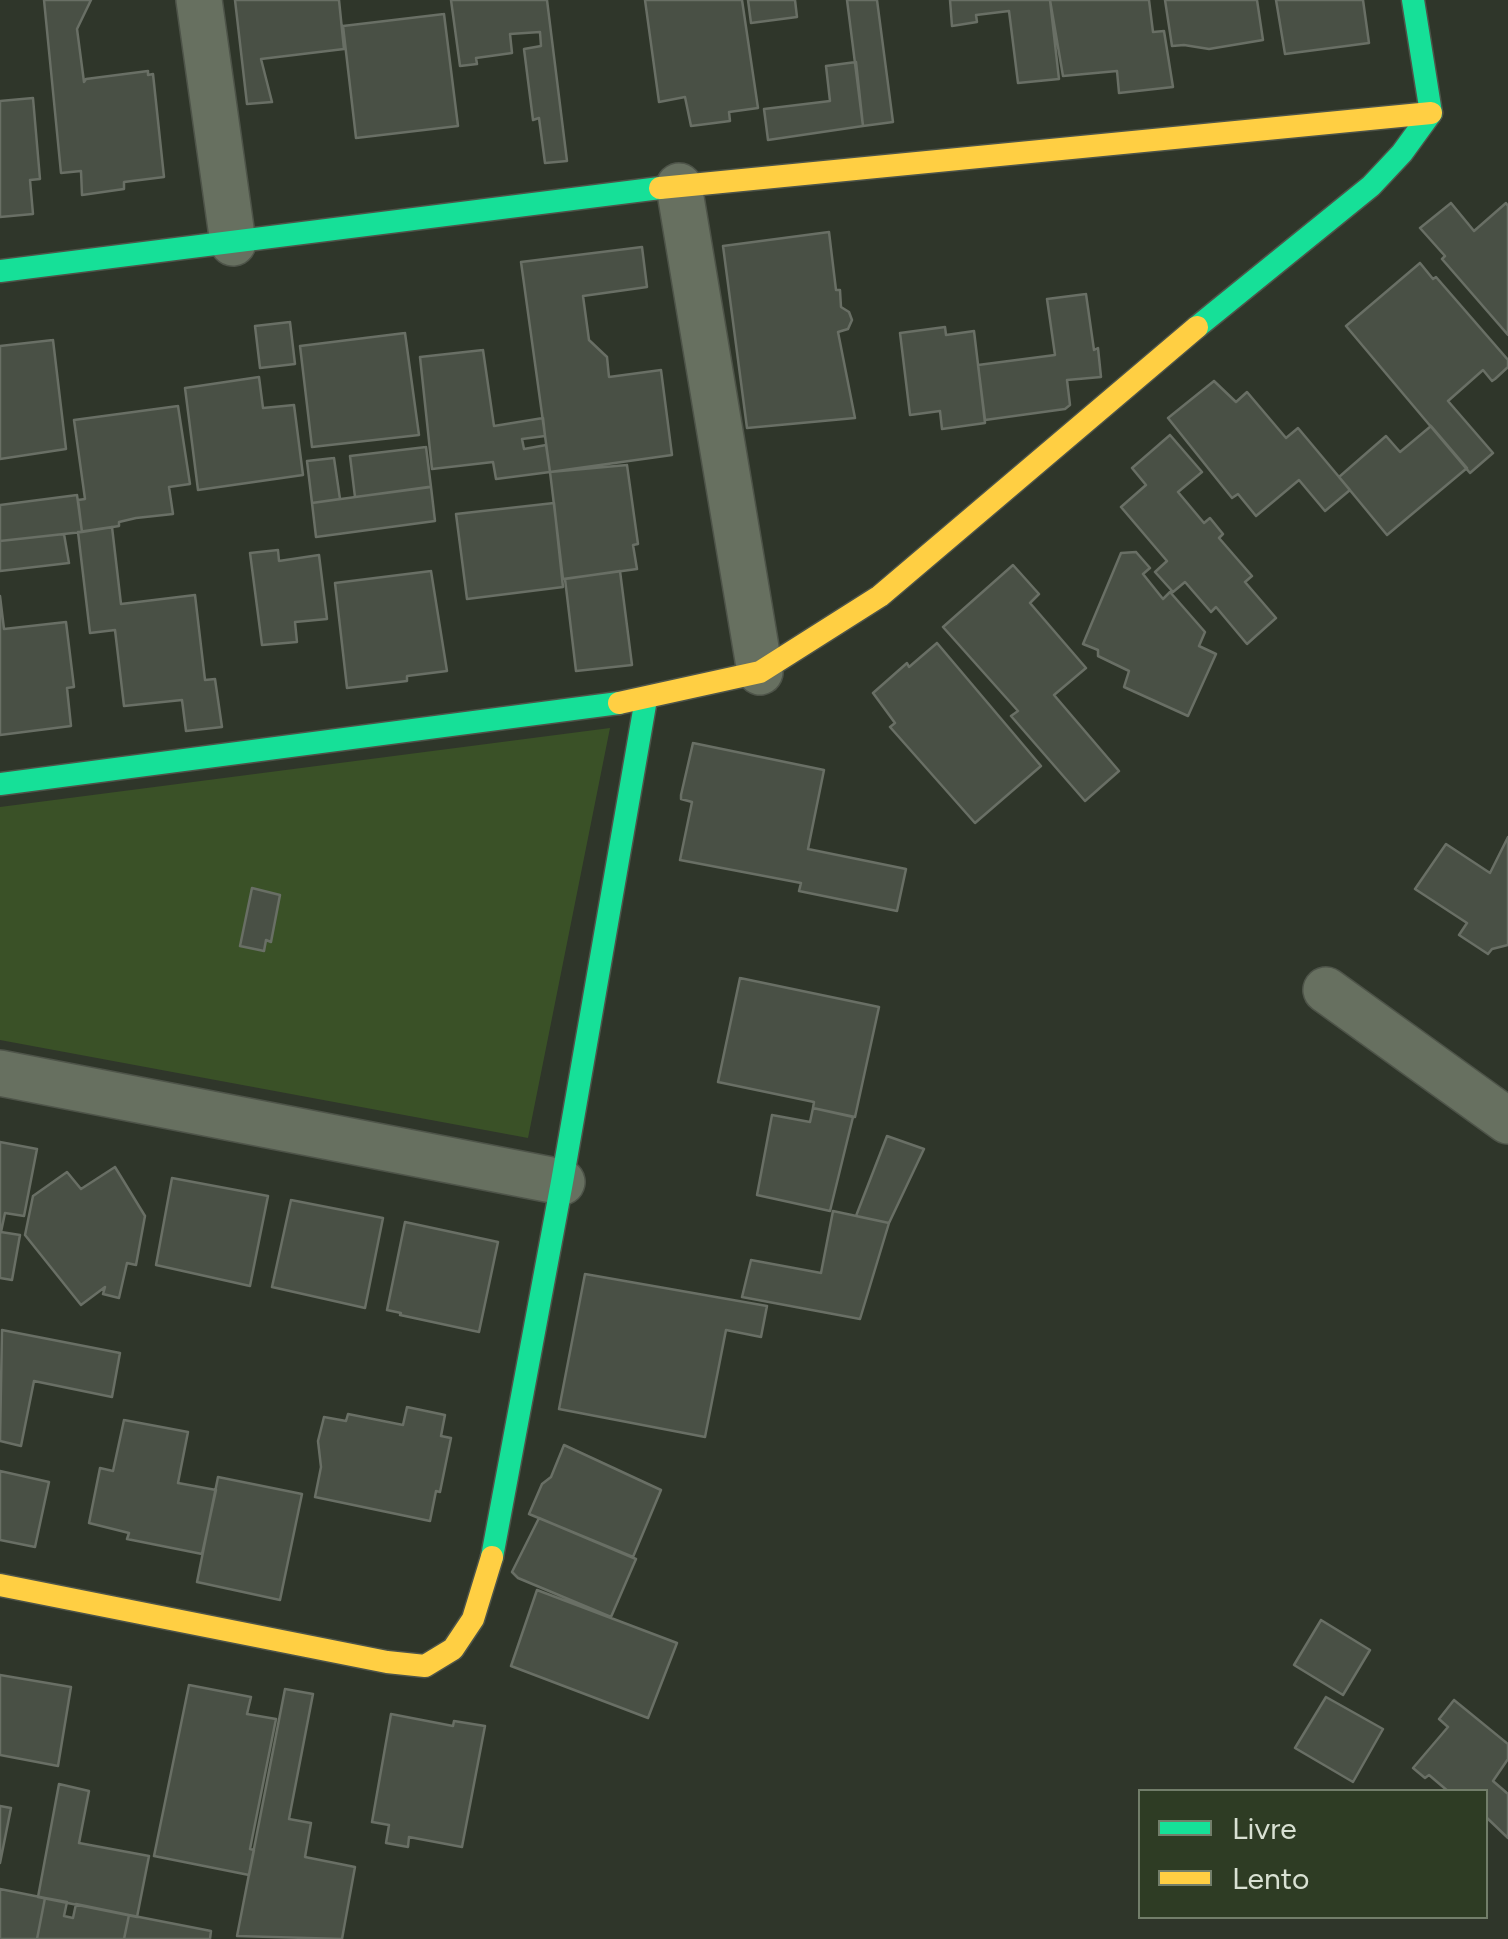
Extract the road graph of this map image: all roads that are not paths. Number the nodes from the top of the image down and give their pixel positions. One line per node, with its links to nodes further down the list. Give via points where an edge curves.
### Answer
1 (200, 0): 5 (street)
2 (1412, 0): 3 (street)
3 (1432, 113): 4 (street); 7 (street, via 1371,186 880,596)
4 (679, 186): 5 (street); 7 (street)
5 (232, 243): 6 (street)
6 (0, 271)
7 (760, 672): 8 (street)
8 (646, 699): 9 (street); 13 (street)
9 (0, 784)
10 (1326, 990): 12 (street)
11 (0, 1073): 13 (street)
12 (1508, 1122)
13 (562, 1182): 14 (street, via 488,1578 473,1620 453,1649 424,1666 387,1662)
14 (0, 1585)

